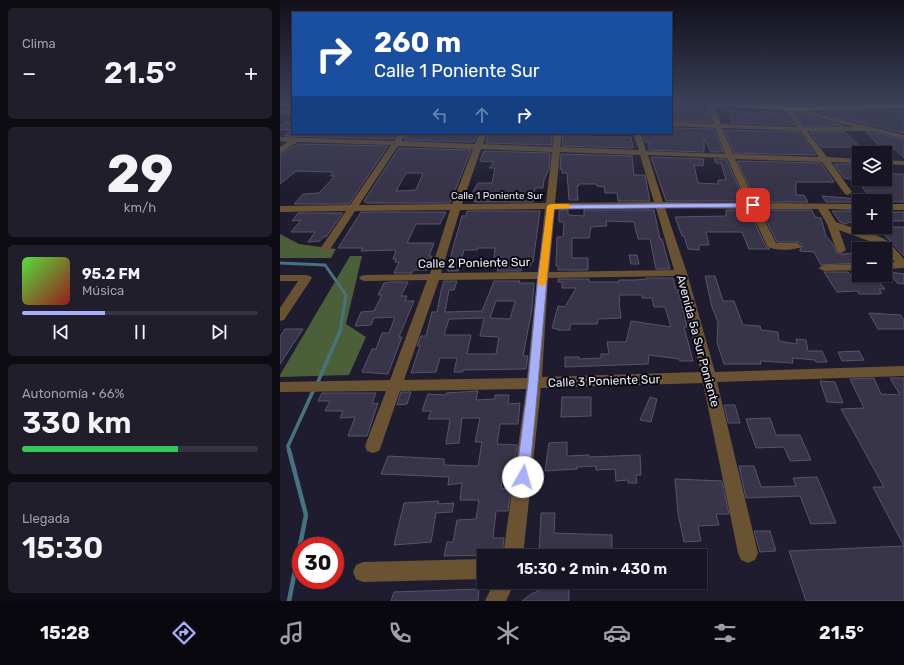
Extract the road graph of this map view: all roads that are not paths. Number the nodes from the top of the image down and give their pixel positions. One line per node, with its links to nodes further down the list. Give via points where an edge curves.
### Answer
1 (720, 131): 17 (street)
2 (803, 131): 18 (street)
3 (882, 131): 9 (street)
4 (304, 134): 11 (street)
5 (402, 134): 12 (street)
6 (483, 134): 13 (street)
7 (558, 134): 14 (street)
8 (637, 134): 16 (street, Avenida 5a Sur Poniente)
9 (904, 137)
10 (280, 140): 11 (street)
11 (296, 140): 12 (street); 15 (street)
12 (397, 143): 13 (street); 32 (street)
13 (477, 147): 14 (street); 27 (street)
14 (556, 150): 16 (street); 25 (street)
15 (280, 151)
16 (643, 152): 17 (street); 23 (street, Avenida 5a Sur Poniente)
17 (730, 156): 18 (street); 24 (street)
18 (824, 159): 19 (street); 22 (street)
19 (852, 161)
20 (892, 162): 21 (street)
21 (904, 162)
22 (848, 192)
23 (660, 205): 24 (street, Calle 1 Poniente Sur); 25 (street, Calle 1 Poniente Sur); 41 (street, Avenida 5a Sur Poniente)
24 (753, 205): 26 (street, Calle 1 Poniente Sur); 34 (street, via 772,246)
25 (551, 206): 27 (street, Calle 1 Poniente Sur); 42 (street)
26 (821, 206): 28 (street, Calle 1 Poniente Sur); 33 (street)
27 (456, 207): 32 (street, Calle 1 Poniente Sur); 45 (street)
28 (852, 207)
29 (892, 207): 30 (street)
30 (904, 207)
31 (280, 209): 32 (street, Calle 1 Poniente Sur)
32 (352, 209): 35 (street)
33 (832, 224): 36 (street); 37 (street, via 879,241)
34 (796, 246)
35 (325, 249)
36 (842, 250)
37 (904, 265): 38 (street)
38 (892, 266)
39 (852, 267): 40 (street)
40 (824, 268)
41 (681, 273): 42 (street, Calle 2 Poniente Sur); 48 (street, Avenida 5a Sur Poniente)
42 (543, 275): 45 (street, Calle 2 Poniente Sur); 49 (street)
43 (280, 278): 46 (street, via 306,278)
44 (365, 278): 45 (street, Calle 2 Poniente Sur)
45 (434, 278): 50 (street)
46 (280, 317)
47 (904, 371): 48 (street, Calle 3 Poniente Sur)
48 (709, 377): 49 (street, Calle 3 Poniente Sur); 54 (street, Avenida 5a Sur Poniente)
49 (534, 383): 50 (street, Calle 3 Poniente Sur); 53 (street)
50 (396, 385): 51 (street, Calle 3 Poniente Sur); 52 (street)
51 (284, 387)
52 (373, 446)
53 (514, 549)
54 (748, 553)
55 (477, 569): 56 (street)
56 (363, 572)
57 (501, 589): 58 (street)
58 (495, 601)

